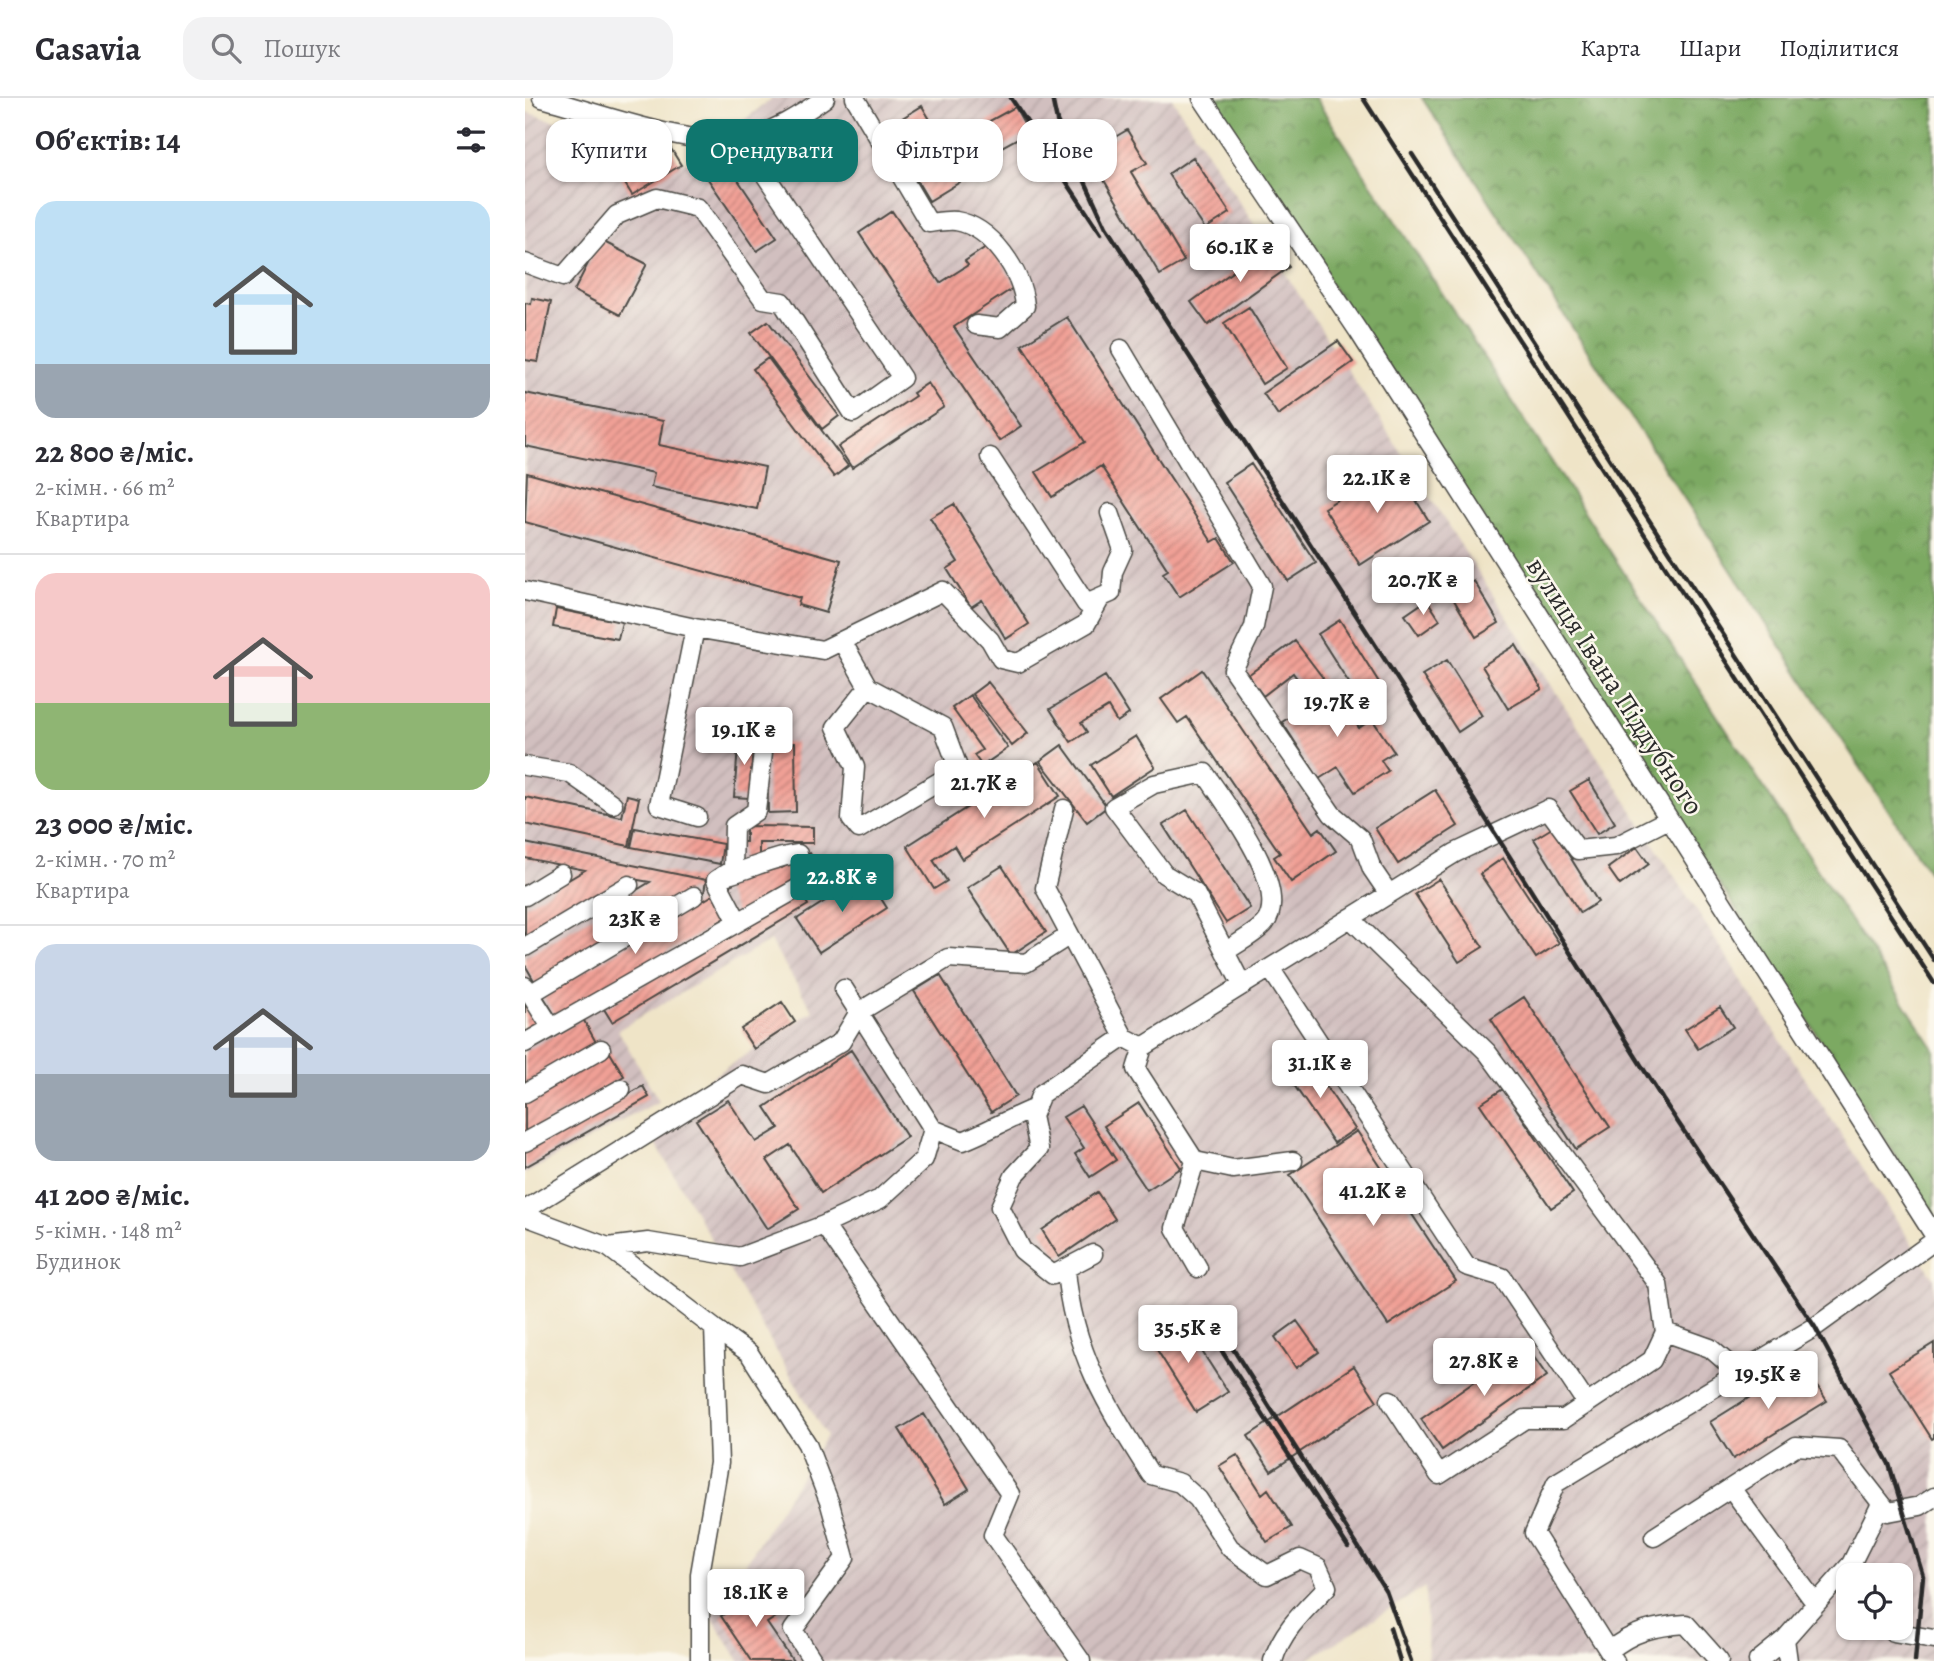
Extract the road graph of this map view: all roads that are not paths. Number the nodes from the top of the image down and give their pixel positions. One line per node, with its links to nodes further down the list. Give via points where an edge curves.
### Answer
1 (542, 98): 6 (street)
2 (825, 98): 5 (street)
3 (855, 98): 9 (street, via 929,223 956,221 987,233 1023,286 1025,306 1000,328)
4 (1202, 98): 23 (street, вулиця Івана Піддубного, via 1359,332)
5 (794, 119)
6 (686, 137)
7 (770, 182): 8 (street, via 902,378 853,413 782,303 763,299 698,208 657,198 617,215 563,277)
8 (525, 263)
9 (976, 325)
10 (1121, 349): 29 (street, via 1262,586 1254,627 1233,670 1332,814 1361,839 1372,869)
11 (990, 457): 14 (street, via 1086,604)
12 (1110, 513): 14 (street, via 1123,550 1112,572 1111,593)
13 (525, 591): 15 (street)
14 (1100, 599): 16 (street, via 1086,624 1018,663 1002,659 943,591)
15 (695, 628): 16 (street, via 824,650); 22 (street, via 659,805)
16 (842, 640): 17 (street)
17 (868, 687): 17 (street, via 836,727 855,767 851,819 859,829 959,770 943,727)
18 (763, 752): 26 (street, via 756,811 734,826 733,869)
19 (525, 765): 20 (street, via 569,773)
20 (613, 804)
21 (1064, 809): 34 (street, via 1045,887)
22 (697, 817)
23 (1669, 819): 29 (street, via 1616,846 1578,850 1548,809 1455,853); 57 (street, вулиця Івана Піддубного)
24 (798, 854): 26 (street, via 774,857)
25 (561, 874): 30 (street)
26 (721, 877): 33 (street, via 716,880)
27 (816, 878): 33 (street)
28 (629, 885): 35 (street)
29 (1389, 894): 32 (street)
30 (525, 896)
31 (694, 896): 40 (street)
32 (1350, 918): 37 (street); 64 (street, via 1487,1052 1658,1284)
33 (737, 920): 42 (street)
34 (1070, 935): 41 (street, via 1026,962 948,958); 43 (street)
35 (525, 947)
36 (1225, 952): 36 (street, via 1195,893 1164,874 1114,807 1154,784 1205,773 1258,856 1273,895 1266,922); 38 (street)
37 (1270, 968): 38 (street); 67 (street, via 1466,1266 1502,1277)
38 (1242, 985): 45 (street)
39 (844, 989): 41 (street)
40 (527, 990): 42 (street)
41 (859, 1012): 50 (street); 54 (street, via 841,1042 769,1084 742,1075)
42 (551, 1027): 44 (street)
43 (1124, 1037): 45 (street); 49 (street, via 1041,1094)
44 (525, 1043)
45 (1143, 1047): 52 (street, via 1136,1069)
46 (601, 1049): 48 (street)
47 (621, 1089): 51 (street)
48 (525, 1093)
49 (1035, 1108): 50 (street, via 963,1141); 62 (street, via 1032,1116 1039,1149 1014,1176 1000,1207 1023,1250 1053,1275)
50 (933, 1129): 56 (street, via 924,1159 880,1199)
51 (525, 1142)
52 (1195, 1161): 53 (street, via 1233,1169); 61 (street, via 1175,1228)
53 (1293, 1161)
54 (525, 1210)
55 (525, 1216): 59 (street)
56 (824, 1224): 59 (street, via 740,1257 648,1241); 79 (street, via 1010,1494 993,1535)
57 (1934, 1235)
58 (1934, 1241): 65 (street, via 1815,1327)
59 (608, 1248): 63 (street)
60 (1093, 1254): 62 (street)
61 (1198, 1268)
62 (1066, 1269): 80 (street, via 1069,1307 1088,1368 1151,1475 1180,1483 1198,1499 1230,1548 1266,1574 1300,1559 1318,1567 1327,1587 1292,1623)
63 (714, 1328): 77 (street, via 719,1463 700,1574); 78 (street, via 748,1353 776,1394 807,1444 830,1504 845,1558 793,1630)
64 (1665, 1332): 65 (street, via 1710,1348); 67 (street, via 1651,1360)
65 (1739, 1373): 76 (street, via 1556,1483 1534,1533)
66 (1390, 1400): 67 (street, via 1439,1475 1525,1419 1564,1419)
67 (1587, 1404)
68 (1731, 1488): 70 (street, via 1797,1446 1839,1449); 71 (street); 72 (street)
69 (1934, 1497): 70 (street, via 1920,1506 1888,1512)
70 (1881, 1504): 72 (street, via 1851,1564)
71 (1654, 1537)
72 (1816, 1604): 75 (street)
73 (1913, 1635): 74 (street)
74 (1934, 1639)
75 (1785, 1640): 82 (street); 83 (street)
76 (1612, 1656): 81 (street, via 1626,1637 1655,1626 1686,1624)
77 (701, 1661)
78 (813, 1661)
79 (1081, 1661)
80 (1273, 1661)
81 (1719, 1661)
82 (1758, 1661)
83 (1788, 1661)

